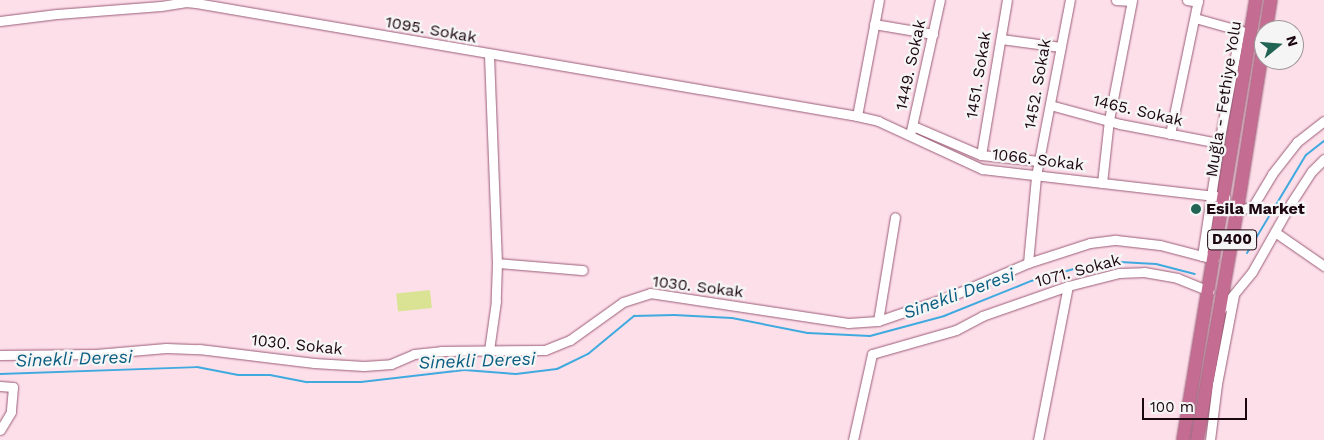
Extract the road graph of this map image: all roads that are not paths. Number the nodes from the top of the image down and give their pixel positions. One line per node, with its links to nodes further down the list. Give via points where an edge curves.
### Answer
1 (878, 0): 14 (street)
2 (940, 0): 16 (street, 1449. Sokak)
3 (1007, 0): 17 (street, 1451. Sokak)
4 (1070, 0): 18 (street, 1452. Sokak)
5 (1116, 0): 9 (street)
6 (1187, 0): 10 (street)
7 (1256, 0): 15 (highway, Muğla - Fethiye Yolu / D400)
8 (1271, 0): 12 (highway, Muğla - Fethiye Yolu)
9 (1132, 1): 23 (street)
10 (1198, 1): 11 (street)
11 (1195, 18): 15 (street); 26 (street)
12 (1268, 20)
13 (0, 21): 19 (street, 1095. Sokak, via 185,2)
14 (874, 24): 16 (street); 22 (street)
15 (1245, 32): 27 (street); 33 (highway, Muğla - Fethiye Yolu / D400)
16 (933, 34): 25 (street, 1449. Sokak)
17 (1001, 39): 18 (street); 28 (street, 1451. Sokak)
18 (1060, 47): 21 (street, 1452. Sokak)
19 (488, 55): 22 (street, 1095. Sokak); 38 (street)
20 (1259, 70): 34 (highway, Muğla - Fethiye Yolu / D400)
21 (1050, 105): 23 (street, 1465. Sokak); 30 (street, 1452. Sokak)
22 (857, 116): 25 (street, 1066. Sokak)
23 (1109, 120): 26 (street, 1465. Sokak); 32 (street)
24 (1324, 121): 34 (street, via 1298,142 1272,174 1253,206)
25 (912, 130): 28 (street); 31 (street, 1066. Sokak, via 982,169)
26 (1170, 134): 27 (street, 1465. Sokak)
27 (1219, 143): 33 (street)
28 (981, 155): 30 (street)
29 (1324, 159): 36 (street, via 1312,170)
30 (1039, 161): 31 (street, 1452. Sokak)
31 (1036, 176): 32 (street, 1066. Sokak); 39 (street, 1452. Sokak)
32 (1102, 183): 33 (street, 1066. Sokak)
33 (1218, 196): 37 (highway, Muğla - Fethiye Yolu / D400)
34 (1237, 211): 45 (highway, Muğla - Fethiye Yolu / D400)
35 (895, 217): 46 (street)
36 (1275, 232): 40 (street); 44 (street, via 1252,272)
37 (1208, 258): 39 (street, 1030. Sokak, via 1160,245 1116,240 1090,243); 43 (highway, Muğla - Fethiye Yolu / D400)
38 (497, 263): 41 (street); 47 (street)
39 (1028, 263): 46 (street, 1030. Sokak, via 950,296)
40 (1324, 266)
41 (583, 270)
42 (1068, 286): 43 (street, 1071. Sokak, via 1119,273 1144,272 1177,278); 51 (street, 1071. Sokak, via 982,316 956,330 872,354); 52 (street)
43 (1208, 291): 53 (highway, Muğla - Fethiye Yolu / D400)
44 (1234, 295): 45 (street); 55 (street)
45 (1220, 311): 54 (highway, Muğla - Fethiye Yolu / D400)
46 (878, 321): 47 (street, 1030. Sokak, via 848,323 650,293 623,302 570,340 545,350)
47 (489, 350): 48 (street, 1030. Sokak, via 414,354 391,364 364,366 200,349)
48 (0, 355)
49 (0, 386): 50 (street, via 14,387 11,412)
50 (0, 430)
51 (853, 440)
52 (1038, 440)
53 (1183, 440)
54 (1197, 440)
55 (1210, 440)

